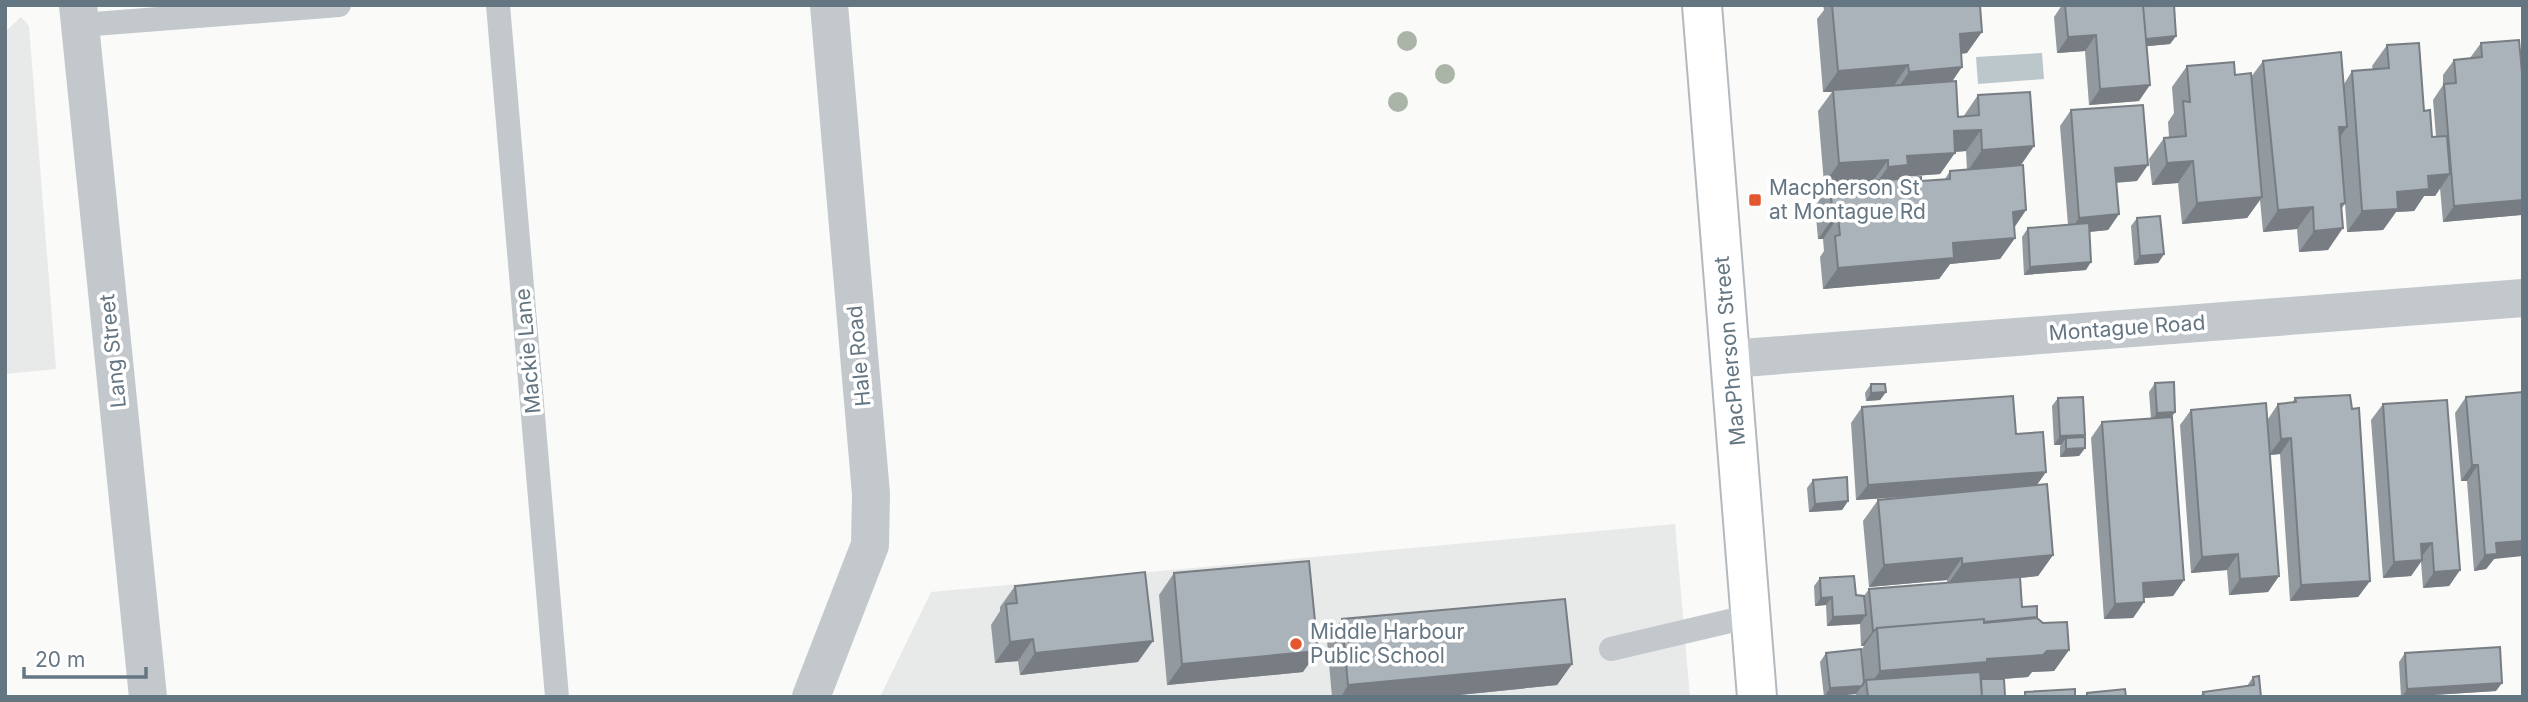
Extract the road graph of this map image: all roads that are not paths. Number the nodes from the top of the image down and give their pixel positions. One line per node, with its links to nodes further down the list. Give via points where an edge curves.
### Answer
1 (340, 5): 5 (lane)
2 (498, 5): 11 (lane, Mackie Lane)
3 (828, 5): 12 (street, Hale Road, via 871,495 870,545)
4 (1702, 5): 7 (main road, MacPherson Street)
5 (80, 15): 10 (street, Lang Street)
6 (2523, 298): 7 (street, Montague Road)
7 (1730, 359): 8 (main road, MacPherson Street)
8 (1751, 616): 9 (lane); 13 (main road, MacPherson Street)
9 (1611, 649)
10 (148, 697)
11 (557, 697)
12 (811, 697)
13 (1757, 697)

